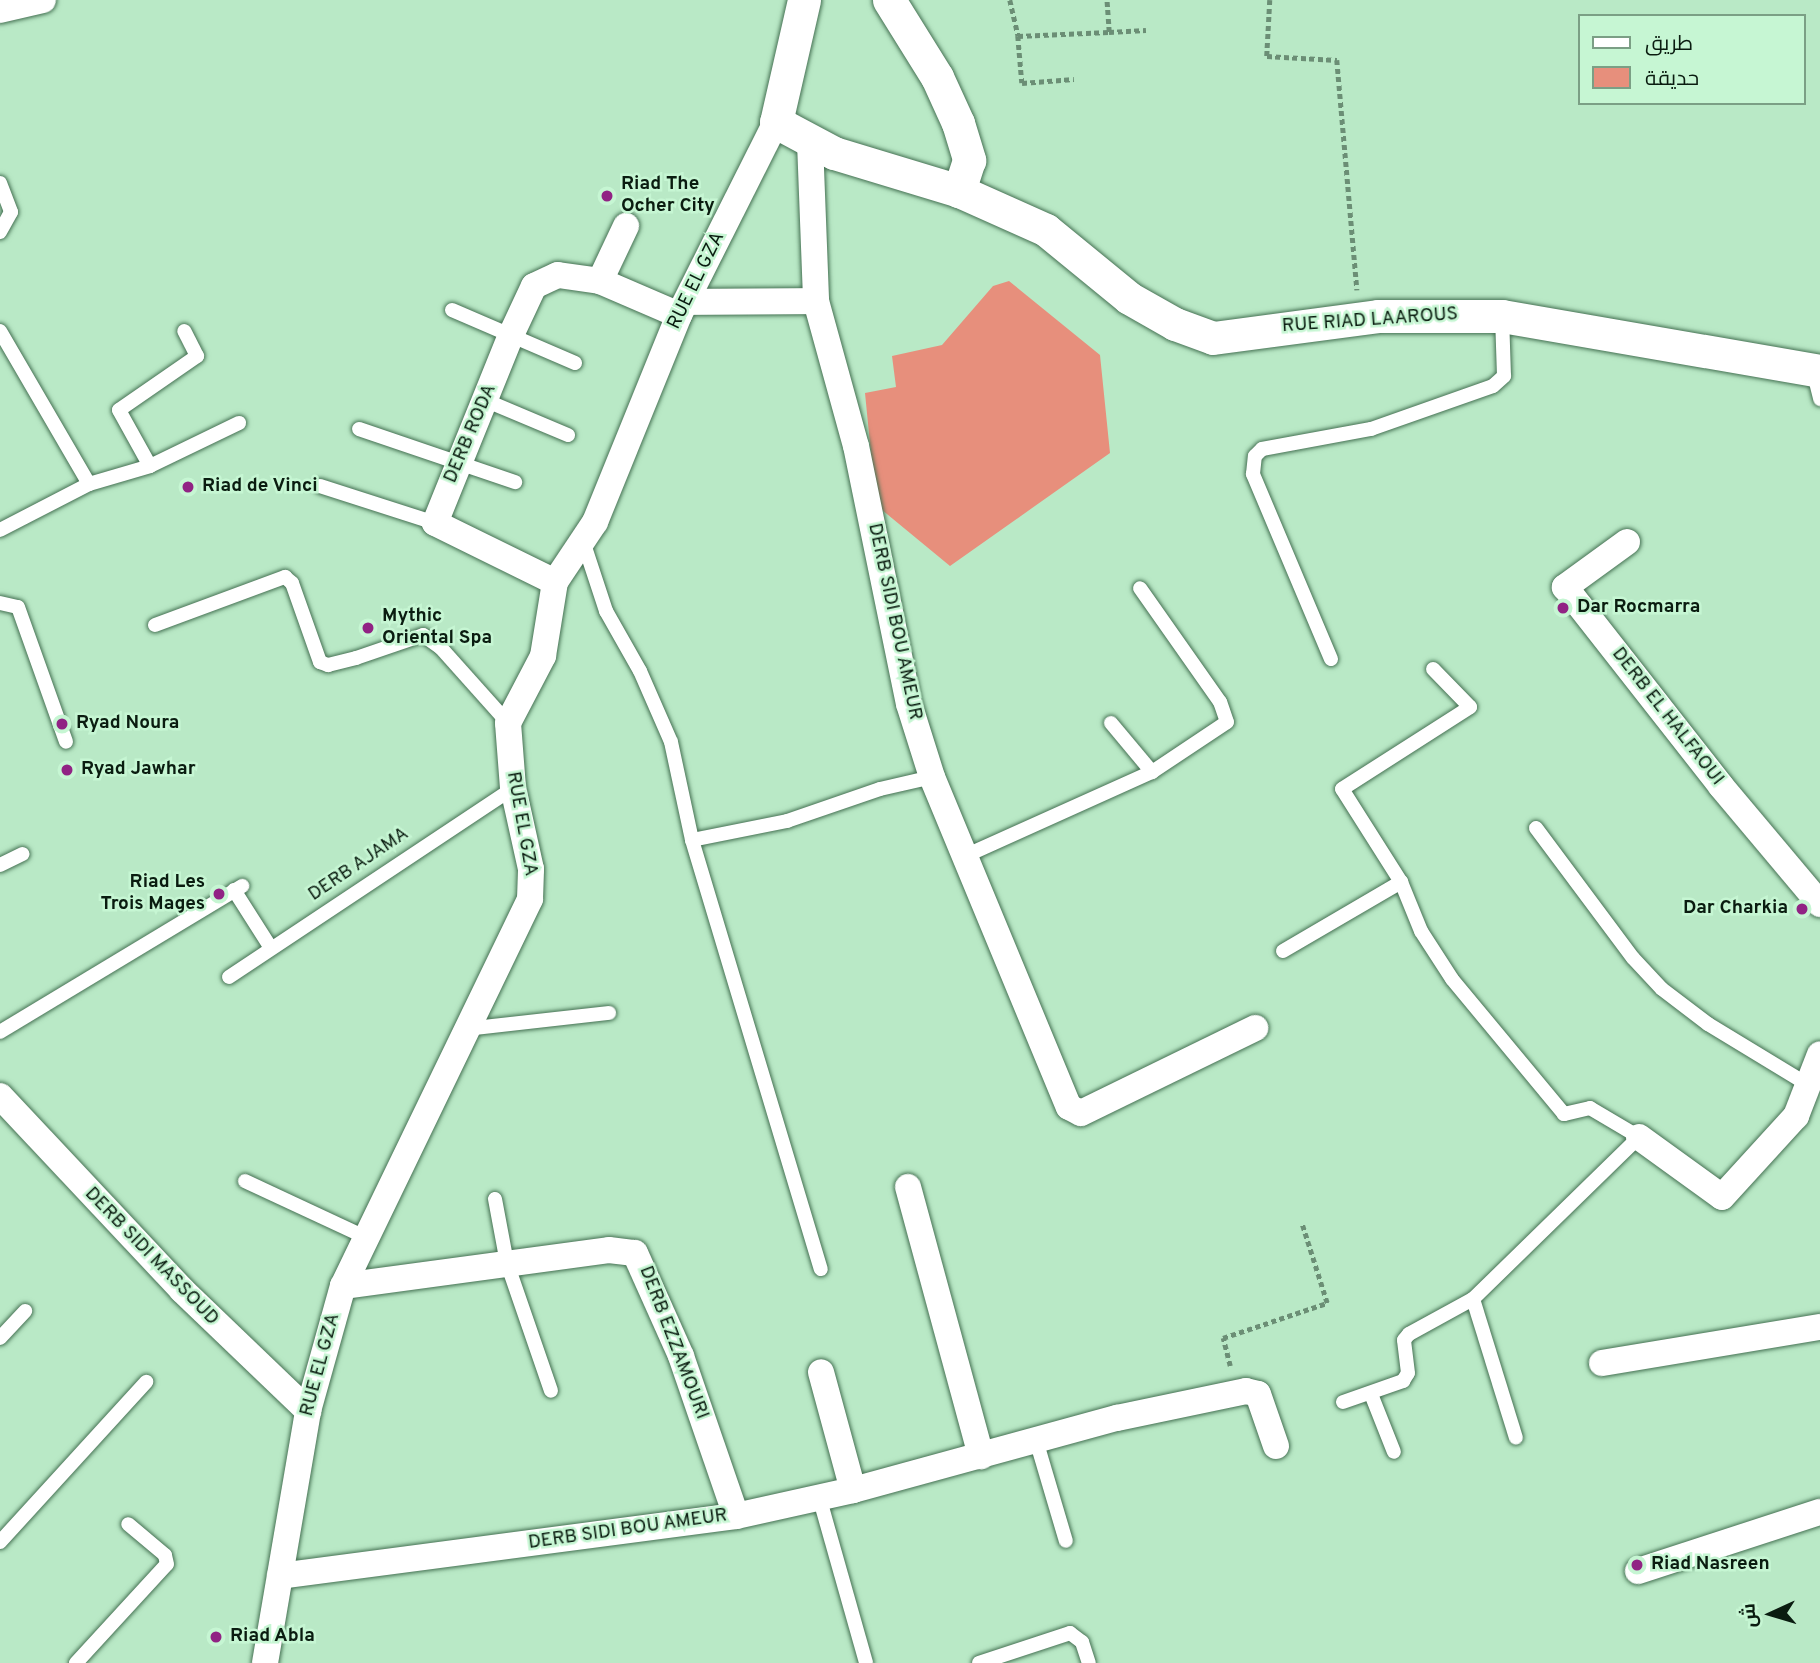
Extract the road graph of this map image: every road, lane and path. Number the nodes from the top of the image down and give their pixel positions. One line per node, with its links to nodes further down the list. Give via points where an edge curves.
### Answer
1 (43, 0): 7 (street)
2 (804, 0): 12 (street)
3 (889, 0): 15 (street, via 937,77 958,123 969,160)
4 (1010, 0): 10 (path)
5 (1107, 0): 9 (path)
6 (1270, 0): 23 (path, via 1267,56 1337,60 1351,254)
7 (0, 10)
8 (1146, 30): 9 (path)
9 (1109, 32): 10 (path)
10 (1018, 36): 11 (path, via 1022,83)
11 (1074, 79)
12 (776, 122): 13 (street, RUE RIAD LAAROUS); 20 (street, RUE EL GZA)
13 (810, 142): 15 (street, RUE RIAD LAAROUS); 19 (street, DERB SIDI BOU AMEUR)
14 (0, 183): 17 (lane, via 11,212)
15 (959, 191): 23 (street, RUE RIAD LAAROUS, via 1046,230 1129,298 1175,324 1213,338)
16 (626, 226): 18 (street)
17 (0, 232)
18 (600, 281): 20 (street, DERB RODA); 26 (street, DERB RODA, via 573,275 543,278 534,286)
19 (816, 301): 20 (street); 52 (street, DERB SIDI BOU AMEUR, via 859,458 909,704)
20 (683, 308): 40 (street, RUE EL GZA)
21 (452, 310): 26 (lane)
22 (1502, 317): 23 (street, RUE RIAD LAAROUS); 28 (street, RUE RIAD LAAROUS); 46 (lane, via 1504,376 1493,386 1371,429 1262,449 1255,456 1253,474)
23 (1361, 318)
24 (0, 331): 36 (lane)
25 (184, 331): 34 (lane, via 197,356 120,410)
26 (512, 335): 27 (lane); 29 (street, DERB RODA)
27 (575, 363)
28 (1818, 380)
29 (487, 401): 32 (lane); 33 (street, DERB RODA)
30 (239, 423): 34 (lane)
31 (359, 429): 33 (lane)
32 (568, 435)
33 (459, 462): 35 (lane); 38 (street, DERB RODA)
34 (150, 466): 36 (lane)
35 (515, 481)
36 (89, 484): 39 (lane)
37 (320, 486): 38 (lane)
38 (435, 523): 42 (street)
39 (0, 530)
40 (583, 541): 42 (street, RUE EL GZA); 55 (lane, via 606,611 640,671 671,742)
41 (1627, 542): 60 (street, DERB EL HALFAOUI, via 1565,587)
42 (555, 582): 48 (street, RUE EL GZA, via 544,656)
43 (1140, 588): 51 (lane, via 1228,716 1223,728)
44 (0, 603): 50 (lane, via 19,607)
45 (155, 625): 48 (lane, via 285,577 292,583 320,662 345,661 423,635 441,648)
46 (1331, 659)
47 (1433, 669): 59 (lane, via 1470,707 1342,789)
48 (508, 723): 53 (street, RUE EL GZA)
49 (1111, 723): 51 (lane)
50 (66, 742)
51 (1152, 772): 57 (lane)
52 (933, 777): 55 (lane, via 880,789 787,821); 57 (street, DERB SIDI BOU AMEUR)
53 (513, 788): 61 (lane, DERB AJAMA); 66 (street, RUE EL GZA, via 531,869 530,900)
54 (1536, 828): 69 (lane, via 1633,958 1662,989 1708,1024)
55 (692, 840): 78 (lane)
56 (23, 854): 58 (lane)
57 (965, 856): 65 (street, DERB SIDI BOU AMEUR, via 1069,1107 1081,1113)
58 (0, 865)
59 (1401, 882): 62 (lane); 71 (lane, via 1421,931 1451,979 1564,1114 1590,1108)
60 (1820, 904)
61 (271, 948): 63 (lane, DERB AJAMA); 67 (lane, via 238,888)
62 (1283, 951)
63 (229, 977)
64 (609, 1013): 66 (lane)
65 (1255, 1028)
66 (464, 1029): 76 (street, RUE EL GZA)
67 (0, 1031)
68 (1820, 1054): 69 (street)
69 (1810, 1086): 71 (street, via 1796,1116 1721,1197)
70 (0, 1096): 91 (street, DERB SIDI MASSOUD, via 181,1290)
71 (1639, 1137): 80 (lane)
72 (245, 1181): 76 (lane)
73 (908, 1187): 96 (street)
74 (495, 1199): 77 (lane)
75 (1302, 1224): 88 (path, via 1327,1303 1223,1338)
76 (365, 1237): 79 (street, RUE EL GZA)
77 (507, 1264): 79 (street, DERB EZZAMOURI); 87 (lane); 100 (street, DERB EZZAMOURI, via 622,1249 635,1253 681,1356)
78 (821, 1269)
79 (343, 1286): 91 (street, RUE EL GZA)
80 (1473, 1299): 89 (lane, via 1409,1334 1403,1346 1406,1378); 92 (lane)
81 (25, 1311): 83 (lane)
82 (1820, 1326): 84 (street)
83 (0, 1338)
84 (1602, 1363)
85 (821, 1372): 97 (street)
86 (146, 1382): 103 (lane)
87 (551, 1391)
88 (1236, 1393): 93 (street, DERB SIDI BOU AMEUR); 94 (street, via 1258,1394)
89 (1371, 1394): 90 (lane); 95 (lane)
90 (1343, 1402)
91 (308, 1410): 105 (street, RUE EL GZA)
92 (1517, 1438)
93 (1035, 1440): 96 (street, DERB SIDI BOU AMEUR); 102 (lane)
94 (1276, 1446)
95 (1394, 1452)
96 (982, 1455): 97 (street, DERB SIDI BOU AMEUR)
97 (853, 1490): 98 (street, DERB SIDI BOU AMEUR)
98 (820, 1500): 100 (street, DERB SIDI BOU AMEUR); 108 (lane)
99 (1820, 1512): 104 (street)
100 (736, 1516): 105 (street, DERB SIDI BOU AMEUR)
101 (128, 1524): 106 (lane, via 165,1555 167,1564)
102 (1066, 1541)
103 (0, 1542)
104 (1638, 1571)
105 (280, 1576): 107 (street, RUE EL GZA)
106 (76, 1663)
107 (265, 1663)
108 (866, 1663)
109 (979, 1663): 110 (lane, via 1070,1633 1082,1642)
110 (1089, 1663)

